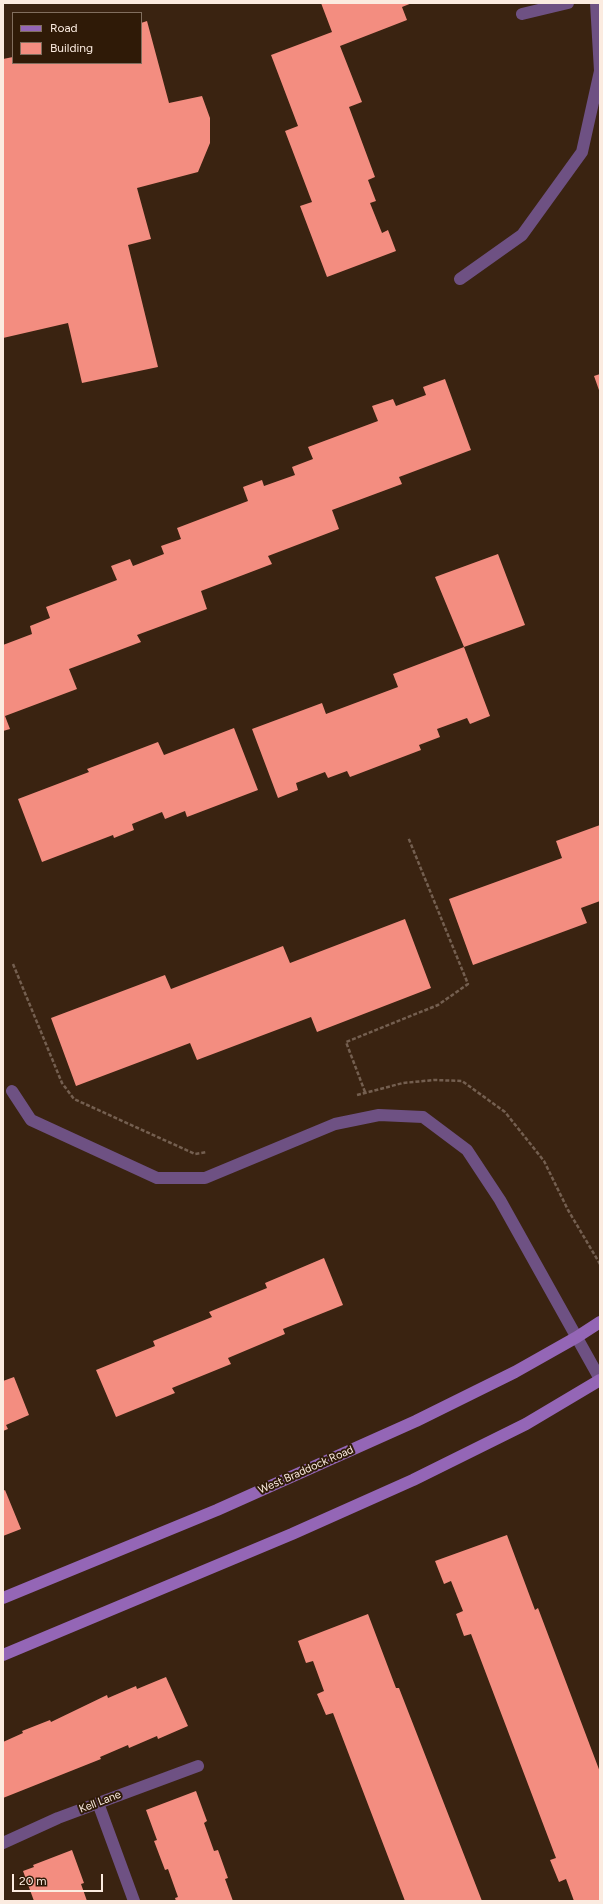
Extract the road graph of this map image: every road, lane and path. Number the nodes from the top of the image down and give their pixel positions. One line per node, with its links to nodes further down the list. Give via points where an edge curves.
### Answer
1 (568, 3): 3 (street)
2 (596, 3): 4 (street, via 600,71 582,152 522,235)
3 (522, 14)
4 (460, 279)
5 (408, 838): 7 (path, via 468,984 438,1005 346,1042)
6 (12, 1091): 9 (street, via 31,1120 157,1178 205,1178 335,1124 379,1115 423,1117 467,1150 500,1200)
7 (365, 1092)
8 (600, 1322): 9 (main road, West Braddock Road)
9 (577, 1337): 10 (street); 11 (main road, West Braddock Road, via 416,1421 217,1510)
10 (600, 1379): 12 (main road, via 526,1424 413,1480)
11 (3, 1598)
12 (3, 1655)
13 (198, 1766): 14 (street, Kell Lane)
14 (98, 1803): 15 (street, Kell Lane); 16 (street)
15 (3, 1843)
16 (134, 1901)

